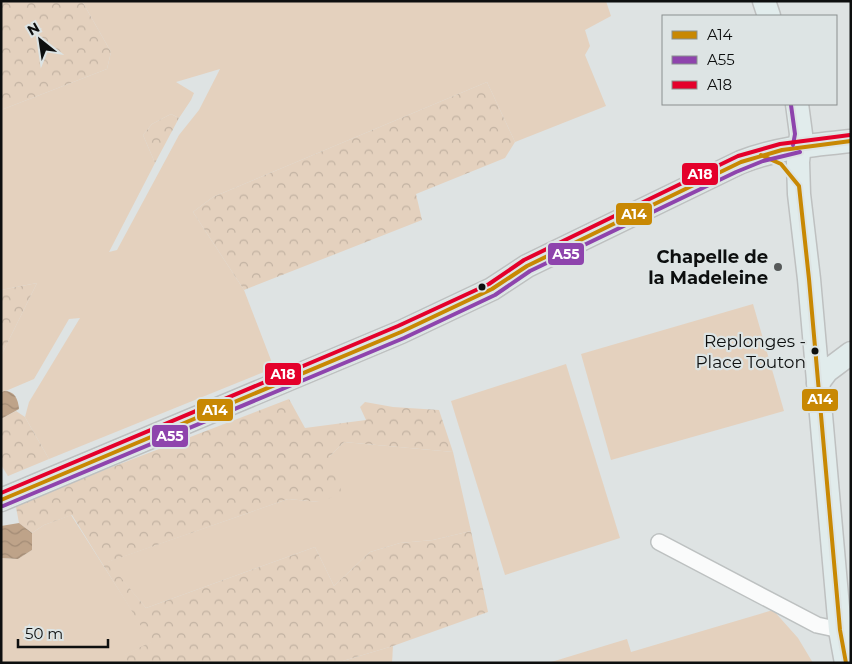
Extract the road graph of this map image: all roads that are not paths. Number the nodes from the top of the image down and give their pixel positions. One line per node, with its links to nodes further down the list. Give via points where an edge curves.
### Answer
1 (764, 1): 2 (main road)
2 (769, 15)
3 (797, 105): 5 (main road, via 801,134)
4 (851, 142): 5 (main road)
5 (799, 146): 6 (main road); 7 (main road)
6 (761, 155): 7 (main road, via 781,164); 10 (main road, via 527,266 492,288 401,332)
7 (799, 186): 9 (main road)
8 (851, 353): 9 (main road)
9 (818, 382): 12 (main road)
10 (6, 498)
11 (659, 542): 12 (street, via 817,624)
12 (840, 630): 13 (main road)
13 (846, 663)

